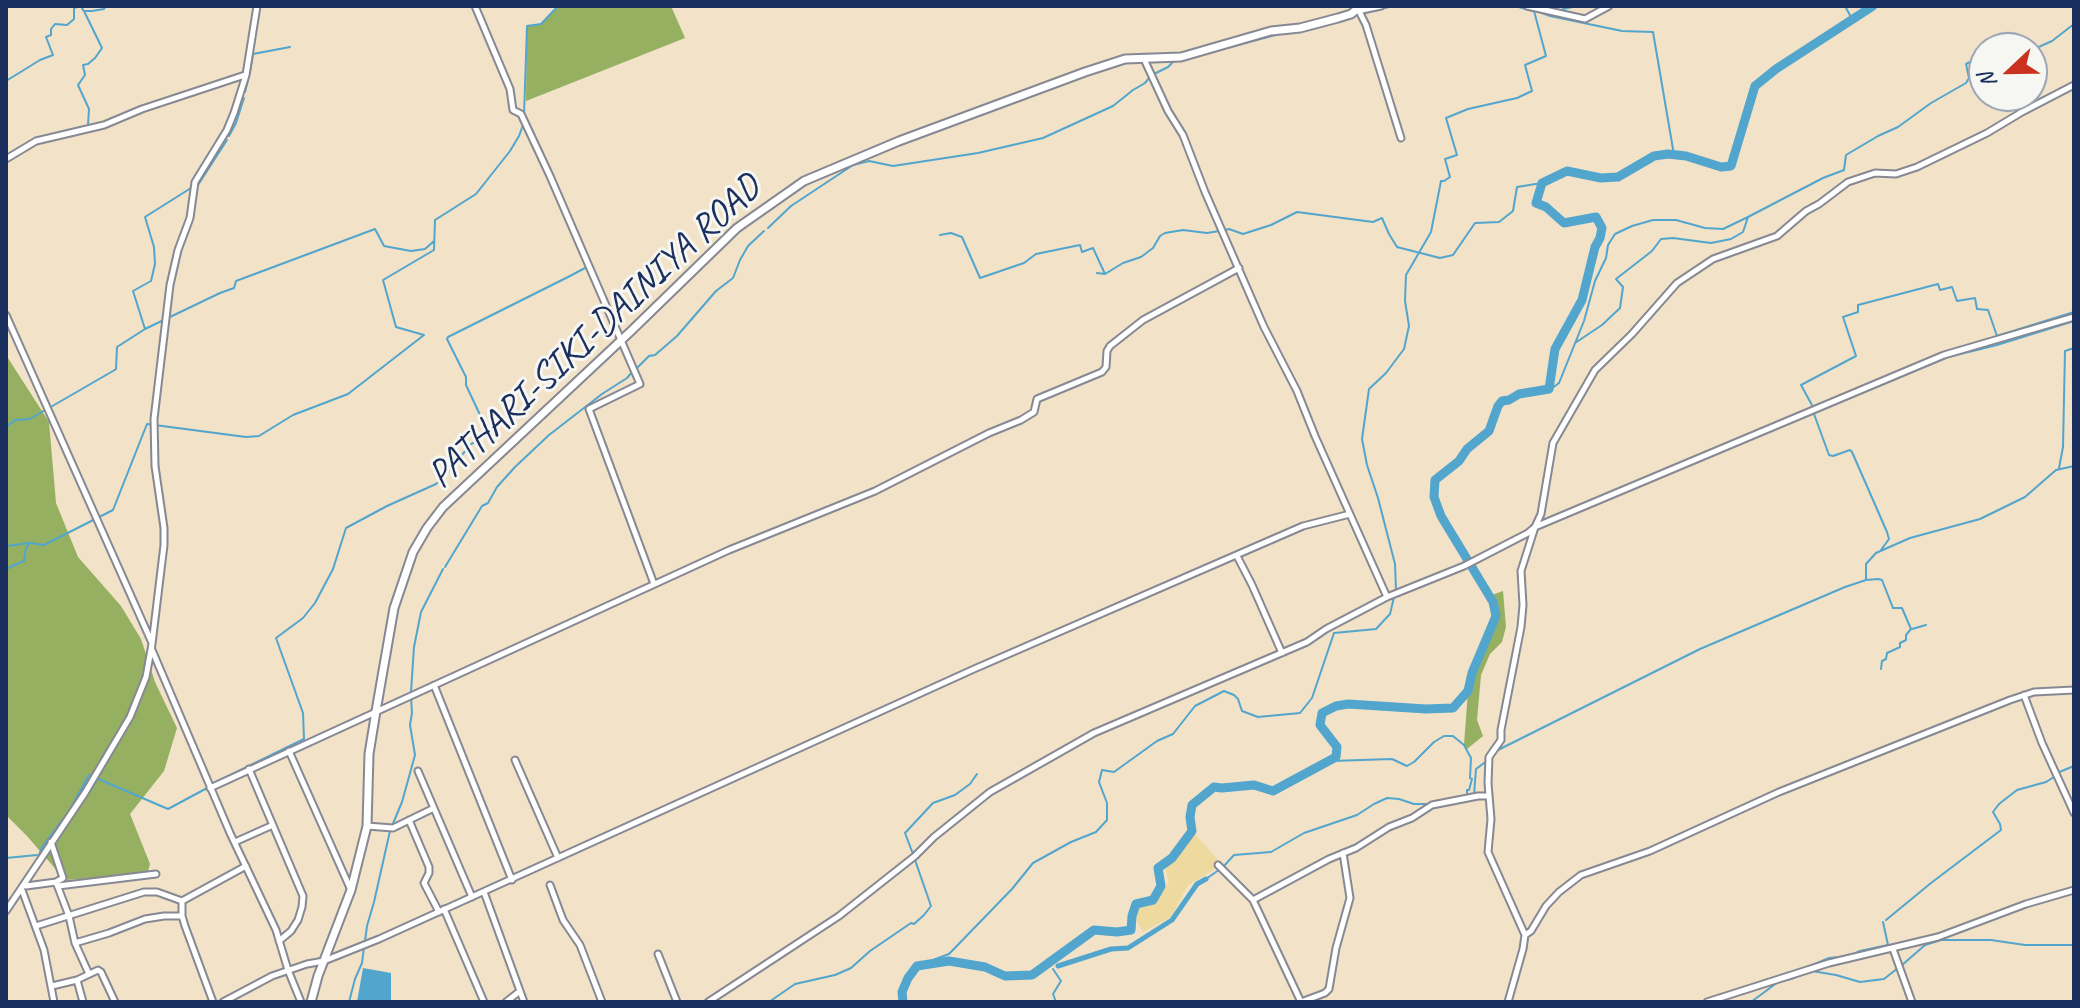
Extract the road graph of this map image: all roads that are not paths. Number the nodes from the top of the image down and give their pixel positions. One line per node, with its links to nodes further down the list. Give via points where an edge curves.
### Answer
1 (257, 6): 8 (street)
2 (475, 6): 15 (street, via 510,89 513,110 521,114)
3 (1381, 6): 6 (street)
4 (1527, 6): 5 (street, via 1585,19)
5 (1609, 6)
6 (1360, 8): 7 (main road, PATHARI-SIKI-DAINIYA ROAD, via 1317,24 1271,31 1181,57); 10 (street)
7 (1144, 59): 12 (street, via 1183,135); 15 (main road, PATHARI-SIKI-DAINIYA ROAD, via 1125,59 1085,72 804,181 737,228)
8 (246, 75): 11 (street, via 104,125 36,141); 21 (street, via 227,130 195,182 170,285 154,408 164,528)
9 (2074, 85): 17 (street, via 1917,167 1848,182 1777,236 1713,259 1677,283 1595,370 1578,399 1553,443)
10 (1401, 138)
11 (6, 159)
12 (1239, 268): 16 (street); 19 (street, via 1143,320 1110,346 1102,372 1037,399 1034,412 1021,420 875,491)
13 (6, 315): 21 (street)
14 (2074, 317): 17 (street, via 1944,355)
15 (620, 340): 19 (street, via 640,384 589,409); 26 (main road, PATHARI-SIKI-DAINIYA ROAD, via 427,528 398,594)
16 (1350, 514): 18 (street, via 1303,526); 20 (street)
17 (1535, 527): 20 (street, via 1464,566); 32 (street, via 1521,571 1521,627 1501,740 1489,757)
18 (1237, 556): 22 (street); 41 (street)
19 (654, 584): 23 (street)
20 (1387, 597): 22 (street)
21 (152, 646): 31 (street); 38 (street, via 130,717)
22 (1282, 653): 83 (street, via 1094,733 990,792 839,916)
23 (434, 685): 26 (street); 45 (street)
24 (2074, 690): 25 (street)
25 (2024, 695): 34 (street); 60 (street, via 1581,875 1559,892)
26 (376, 711): 27 (street); 37 (main road, PATHARI-SIKI-DAINIYA ROAD)
27 (289, 751): 29 (street); 49 (street)
28 (515, 760): 41 (street)
29 (249, 769): 31 (street); 36 (street)
30 (418, 771): 33 (street)
31 (210, 788): 39 (street)
32 (1489, 796): 40 (street, via 1432,805); 60 (street, via 1488,852)
33 (434, 808): 35 (street); 52 (street)
34 (2074, 813)
35 (409, 820): 37 (street, via 393,828); 55 (street, via 430,870 424,883)
36 (273, 825): 39 (street); 61 (street, via 303,896 298,920)
37 (367, 826): 49 (main road, PATHARI-SIKI-DAINIYA ROAD)
38 (51, 842): 46 (street, via 63,876); 48 (street)
39 (235, 842): 43 (street)
40 (1343, 853): 53 (street); 84 (street, via 1350,898 1329,989)
41 (558, 858): 45 (street)
42 (1218, 865): 53 (street)
43 (246, 866): 54 (street); 61 (street)
44 (156, 874): 46 (street)
45 (512, 880): 51 (street)
46 (57, 884): 48 (street); 57 (street)
47 (550, 885): 81 (street)
48 (23, 888): 56 (street); 59 (street)
49 (351, 890): 65 (main road, PATHARI-SIKI-DAINIYA ROAD)
50 (2074, 890): 63 (street)
51 (484, 892): 52 (street); 70 (street)
52 (472, 897): 55 (street)
53 (1253, 900): 84 (street)
54 (182, 901): 57 (street, via 144,892); 58 (street)
55 (442, 910): 65 (street); 78 (street)
56 (6, 911)
57 (69, 916): 59 (street); 62 (street)
58 (182, 916): 62 (street, via 145,919); 74 (street)
59 (36, 926): 69 (street)
60 (1525, 935): 85 (street)
61 (279, 941): 66 (street)
62 (75, 943): 67 (street)
63 (1893, 949): 86 (street, via 1829,963); 87 (street)
64 (658, 954): 82 (street)
65 (324, 961): 66 (street); 77 (main road, PATHARI-SIKI-DAINIYA ROAD)
66 (288, 970): 75 (street); 76 (street)
67 (89, 974): 68 (street); 73 (street, via 100,970)
68 (77, 980): 69 (street); 72 (street)
69 (52, 986): 71 (street)
70 (520, 991): 79 (street); 80 (street)
71 (54, 1002)
72 (83, 1002)
73 (115, 1002)
74 (213, 1002)
75 (223, 1002)
76 (301, 1002)
77 (311, 1002)
78 (484, 1002)
79 (506, 1002)
80 (524, 1002)
81 (602, 1002)
82 (677, 1002)
83 (708, 1002)
84 (1301, 1002)
85 (1508, 1002)
86 (1707, 1002)
87 (1912, 1002)

